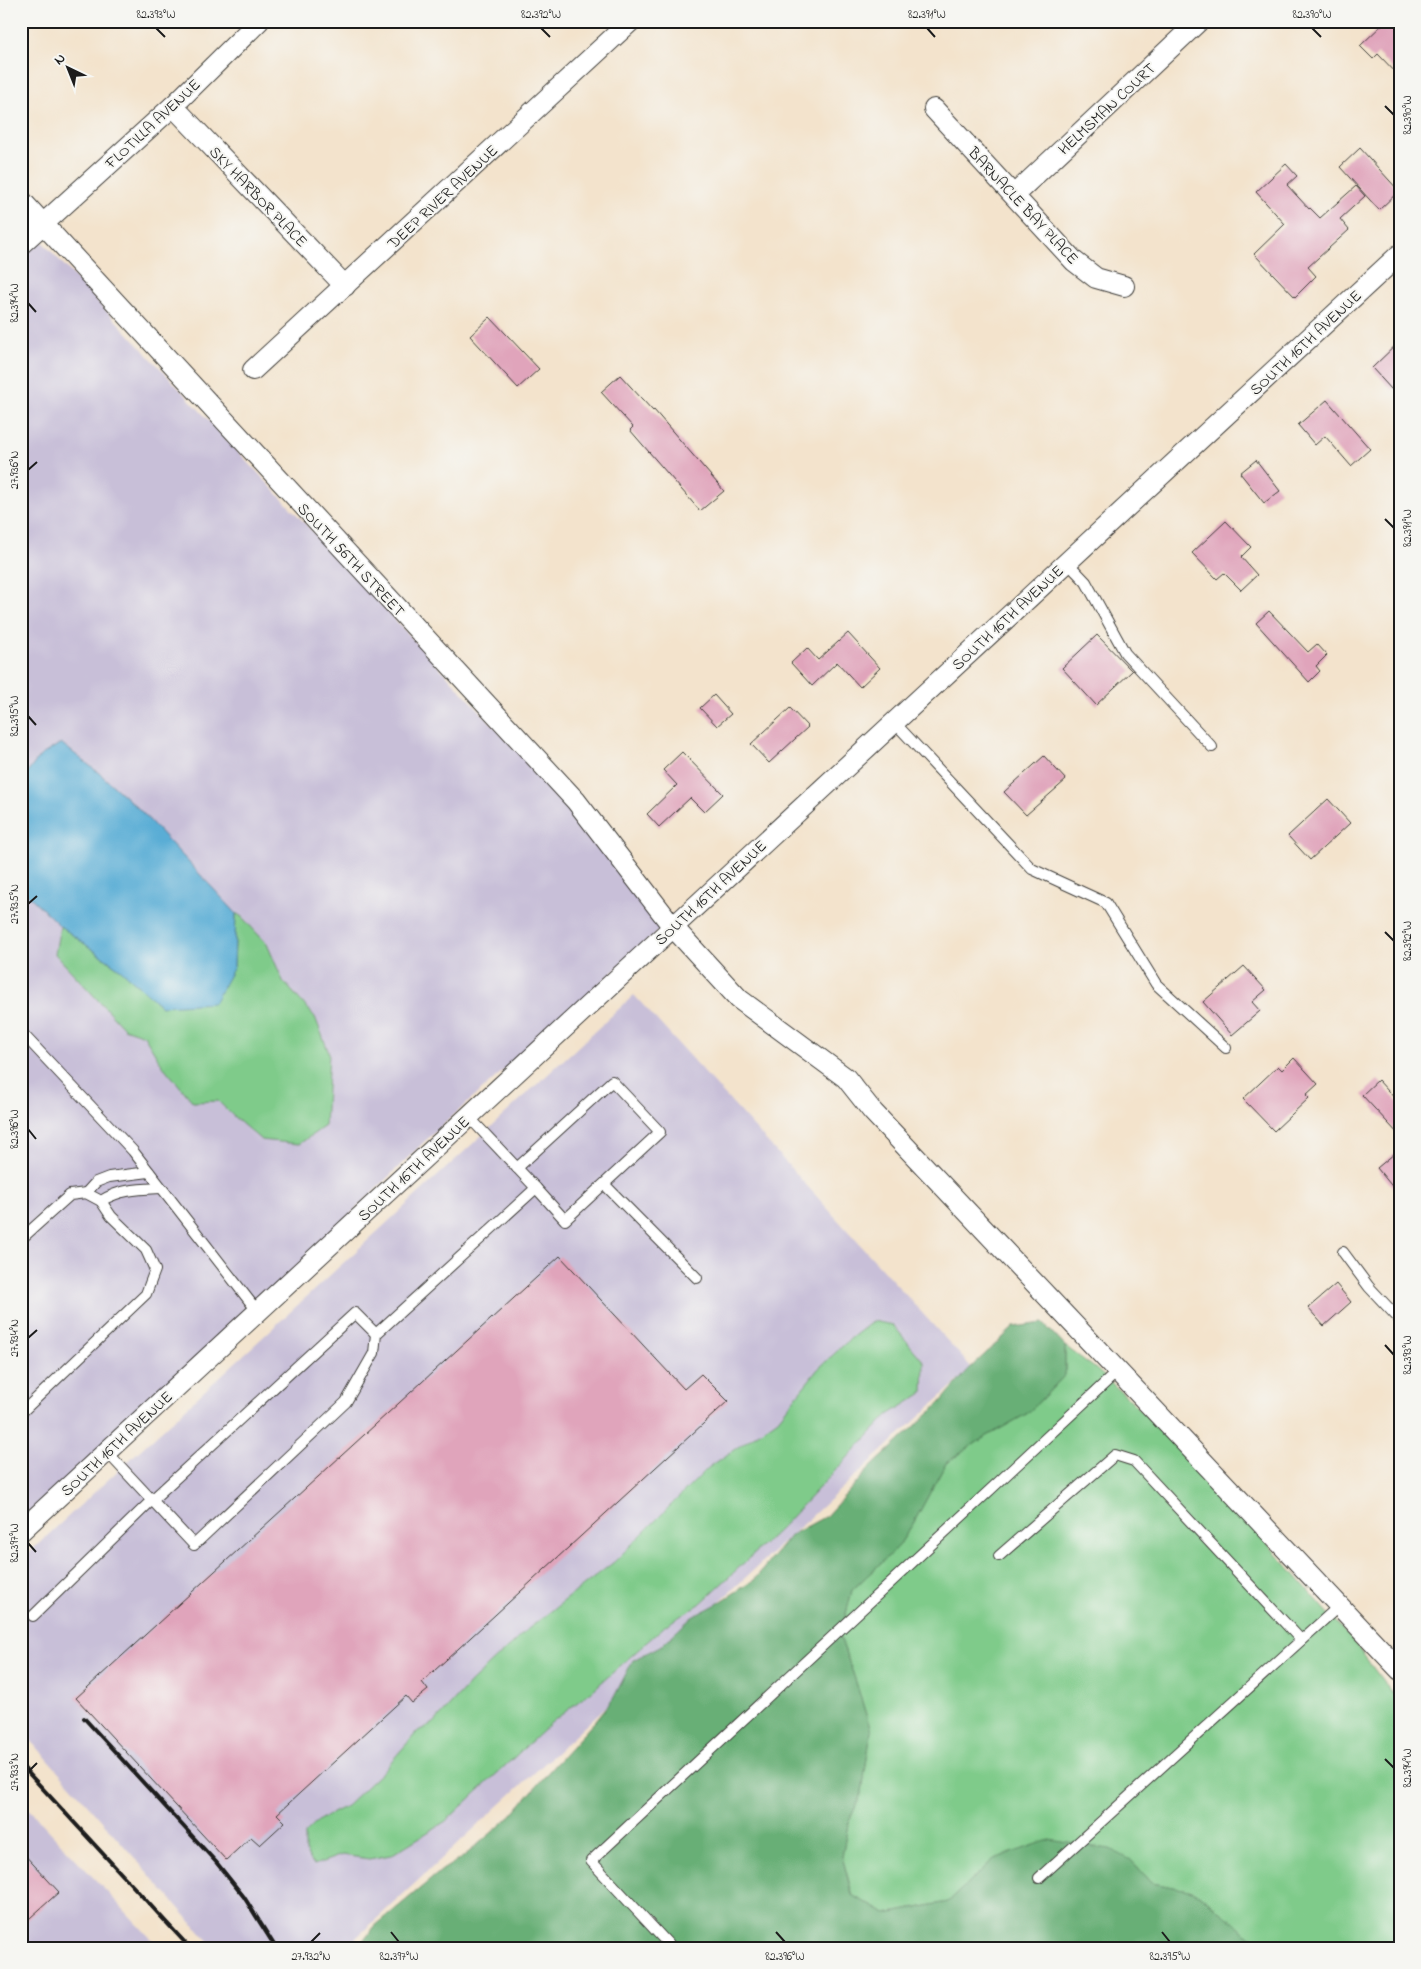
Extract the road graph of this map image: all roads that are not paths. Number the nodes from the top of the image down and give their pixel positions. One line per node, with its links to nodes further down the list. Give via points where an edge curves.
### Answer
1 (259, 21): 4 (street, FLOTILLA AVENUE)
2 (631, 21): 11 (street, DEEP RIVER AVENUE)
3 (1199, 21): 6 (street, HELMSMAN COURT)
4 (173, 106): 8 (street, FLOTILLA AVENUE); 11 (street, SKY HARBOR PLACE)
5 (934, 109): 6 (street, BARNACLE BAY PLACE)
6 (1014, 195): 12 (street, BARNACLE BAY PLACE, via 1074,262 1096,278)
7 (21, 200): 8 (street, SOUTH 56TH STREET)
8 (43, 224): 9 (street, FLOTILLA AVENUE); 17 (street, SOUTH 56TH STREET, via 576,802)
9 (21, 244)
10 (1400, 254): 14 (street, SOUTH 16TH AVENUE)
11 (345, 286): 13 (street, DEEP RIVER AVENUE)
12 (1124, 286)
13 (253, 370)
14 (1067, 562): 15 (street, SOUTH 16TH AVENUE); 16 (lane, via 1086,582 1126,653)
15 (894, 722): 17 (street, SOUTH 16TH AVENUE); 19 (lane, via 1032,869 1106,903 1156,984)
16 (1212, 747)
17 (673, 926): 20 (street, SOUTH 16TH AVENUE); 34 (street, SOUTH 56TH STREET, via 739,999 846,1078 873,1112)
18 (21, 1032): 22 (lane)
19 (1226, 1048)
20 (468, 1116): 21 (lane); 31 (street, SOUTH 16TH AVENUE)
21 (517, 1168): 23 (lane, via 612,1082 660,1132); 25 (lane)
22 (149, 1172): 24 (lane); 26 (lane, via 109,1177 96,1182)
23 (605, 1185): 25 (lane, via 565,1220); 30 (lane)
24 (162, 1188): 27 (lane, via 126,1191); 31 (lane)
25 (536, 1188): 33 (lane)
26 (86, 1193): 27 (lane); 28 (lane, via 70,1195)
27 (101, 1201): 35 (lane, via 111,1216 146,1250 155,1270 146,1294)
28 (21, 1239)
29 (1343, 1252): 32 (lane, via 1369,1288)
30 (697, 1278)
31 (258, 1312): 36 (street, SOUTH 16TH AVENUE)
32 (1400, 1320)
33 (376, 1334): 37 (lane, via 356,1312); 37 (lane, via 374,1353 346,1402 194,1545)
34 (1118, 1371): 40 (street, SOUTH 56TH STREET); 45 (lane, via 591,1860)
35 (21, 1413)
36 (107, 1452): 37 (lane); 38 (street, SOUTH 16TH AVENUE)
37 (152, 1500): 41 (lane)
38 (21, 1531)
39 (999, 1556): 42 (lane, via 1115,1455 1134,1461)
40 (1339, 1606): 42 (lane); 43 (street, SOUTH 56TH STREET)
41 (33, 1616)
42 (1301, 1640): 44 (lane)
43 (1400, 1670)
44 (1039, 1878)
45 (672, 1948)

